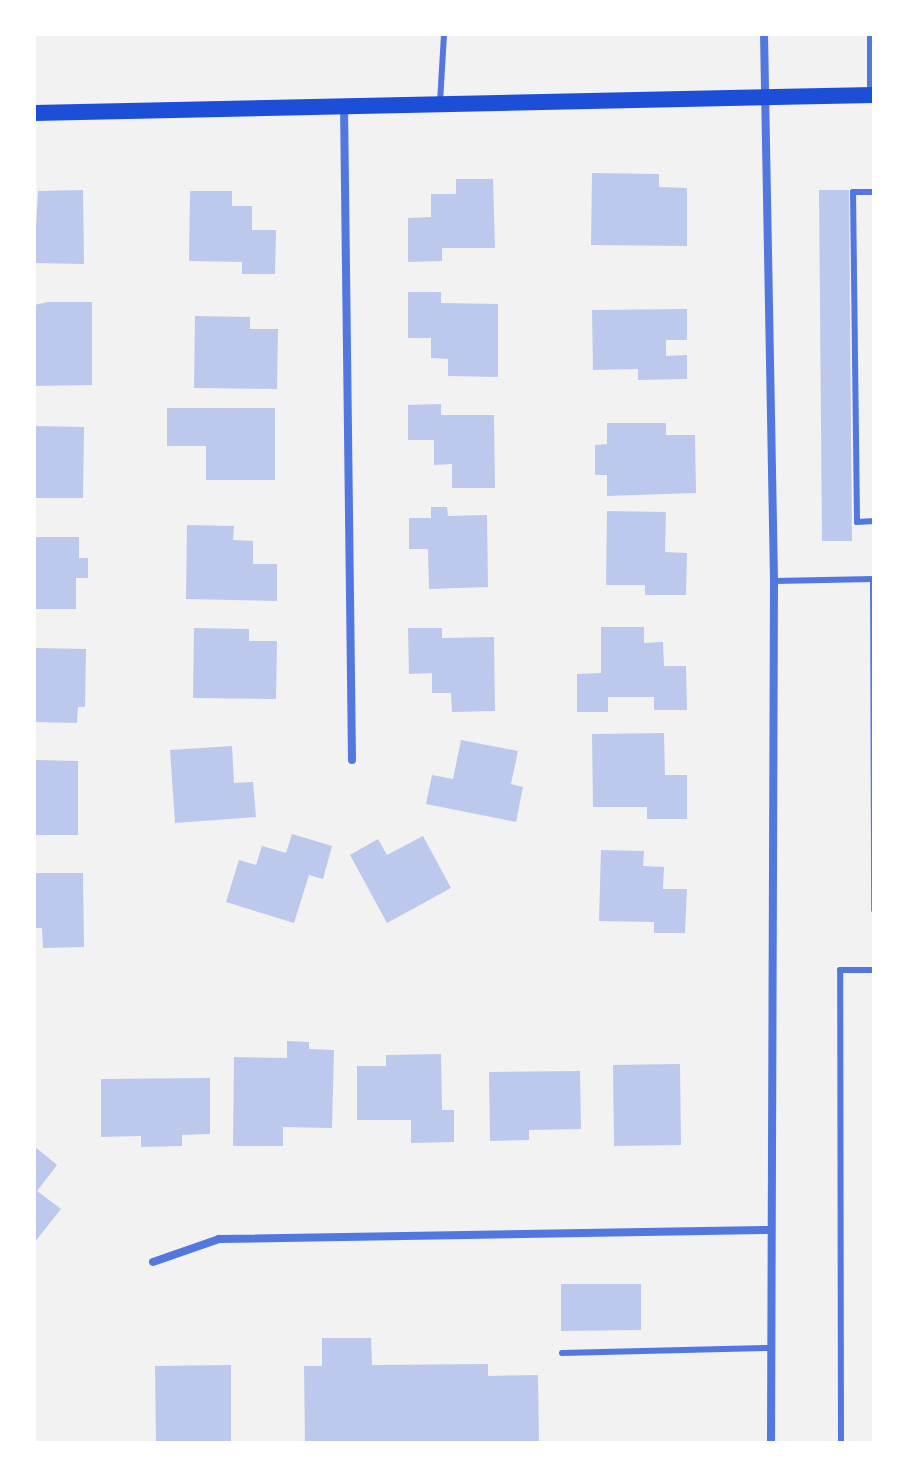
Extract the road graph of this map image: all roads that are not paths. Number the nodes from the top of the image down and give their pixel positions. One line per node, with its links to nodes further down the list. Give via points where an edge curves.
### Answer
1 (444, 34): 6 (lane)
2 (764, 34): 5 (street)
3 (870, 34): 4 (lane)
4 (872, 95): 5 (main road)
5 (763, 97): 6 (main road); 12 (street)
6 (440, 102): 7 (main road)
7 (344, 104): 8 (main road); 13 (street)
8 (34, 113)
9 (874, 192): 10 (lane, via 853,192 857,522)
10 (874, 521)
11 (873, 579): 12 (lane); 14 (lane)
12 (774, 581): 16 (street)
13 (352, 760)
14 (874, 910)
15 (874, 970): 21 (lane, via 840,970)
16 (770, 1230): 17 (street, via 219,1239); 18 (street)
17 (153, 1262)
18 (771, 1348): 19 (lane); 20 (street)
19 (562, 1353)
20 (771, 1443)
21 (841, 1443)

